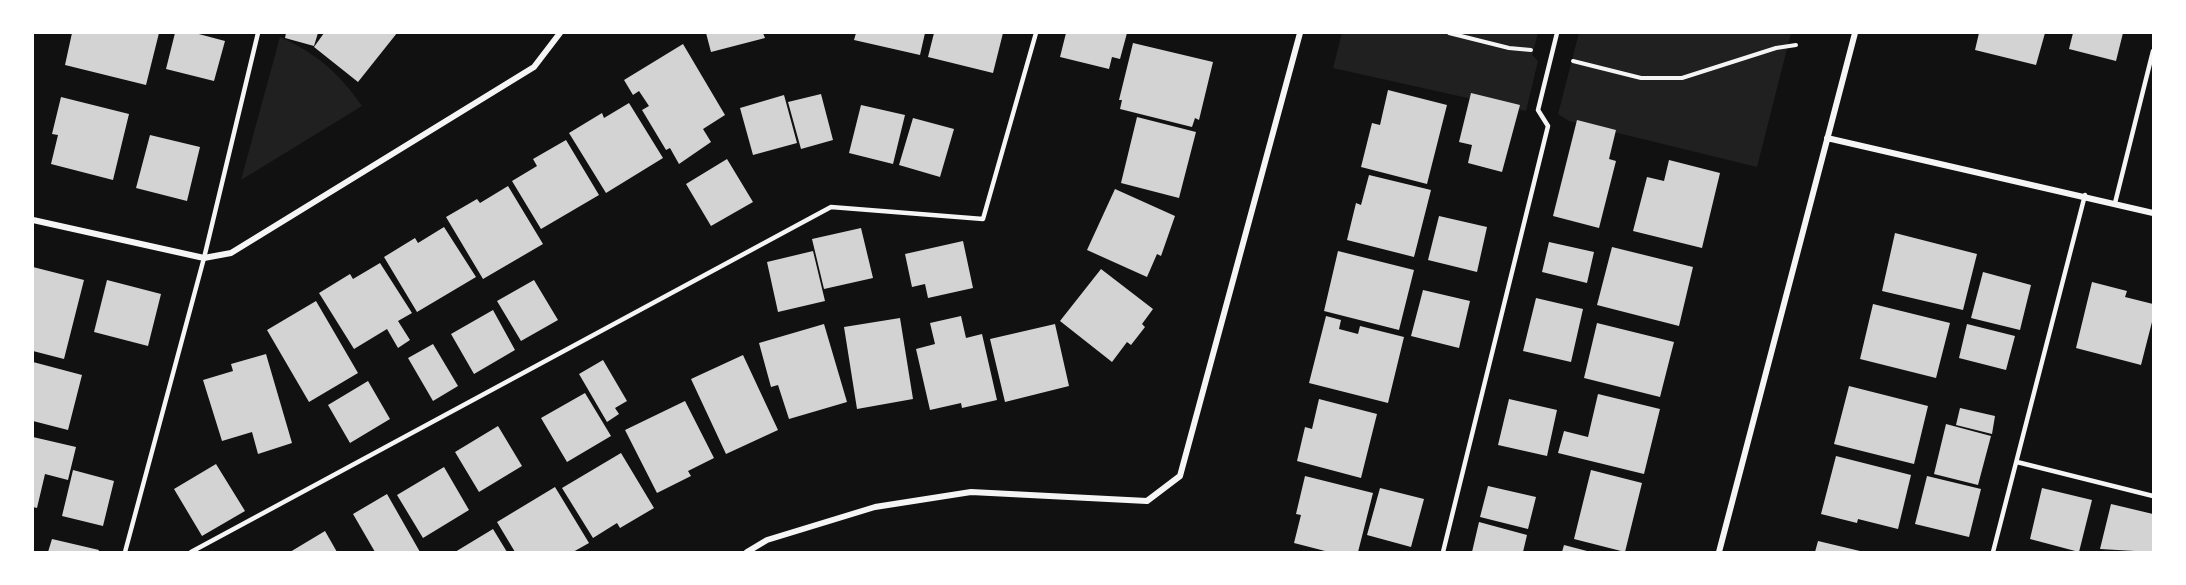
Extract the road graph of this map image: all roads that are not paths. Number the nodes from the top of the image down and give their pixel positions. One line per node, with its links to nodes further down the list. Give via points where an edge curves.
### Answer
1 (258, 33): 13 (lane)
2 (560, 33): 13 (street, via 534,67 231,253)
3 (1036, 33): 17 (lane, via 983,219 831,207)
4 (1300, 33): 18 (street, via 1180,476 1147,501 971,492 875,507 767,540)
5 (1557, 33): 19 (lane, via 1538,110 1548,126)
6 (1855, 33): 8 (street)
7 (2153, 51): 10 (lane)
8 (1827, 138): 9 (street); 20 (street)
9 (2085, 195): 10 (street); 14 (lane)
10 (2115, 203): 11 (street)
11 (2153, 213)
12 (33, 220): 13 (street)
13 (204, 258): 16 (lane)
14 (2017, 462): 15 (lane); 21 (lane)
15 (2153, 496)
16 (124, 552)
17 (191, 552)
18 (747, 552)
19 (1443, 552)
20 (1719, 552)
21 (1993, 552)

